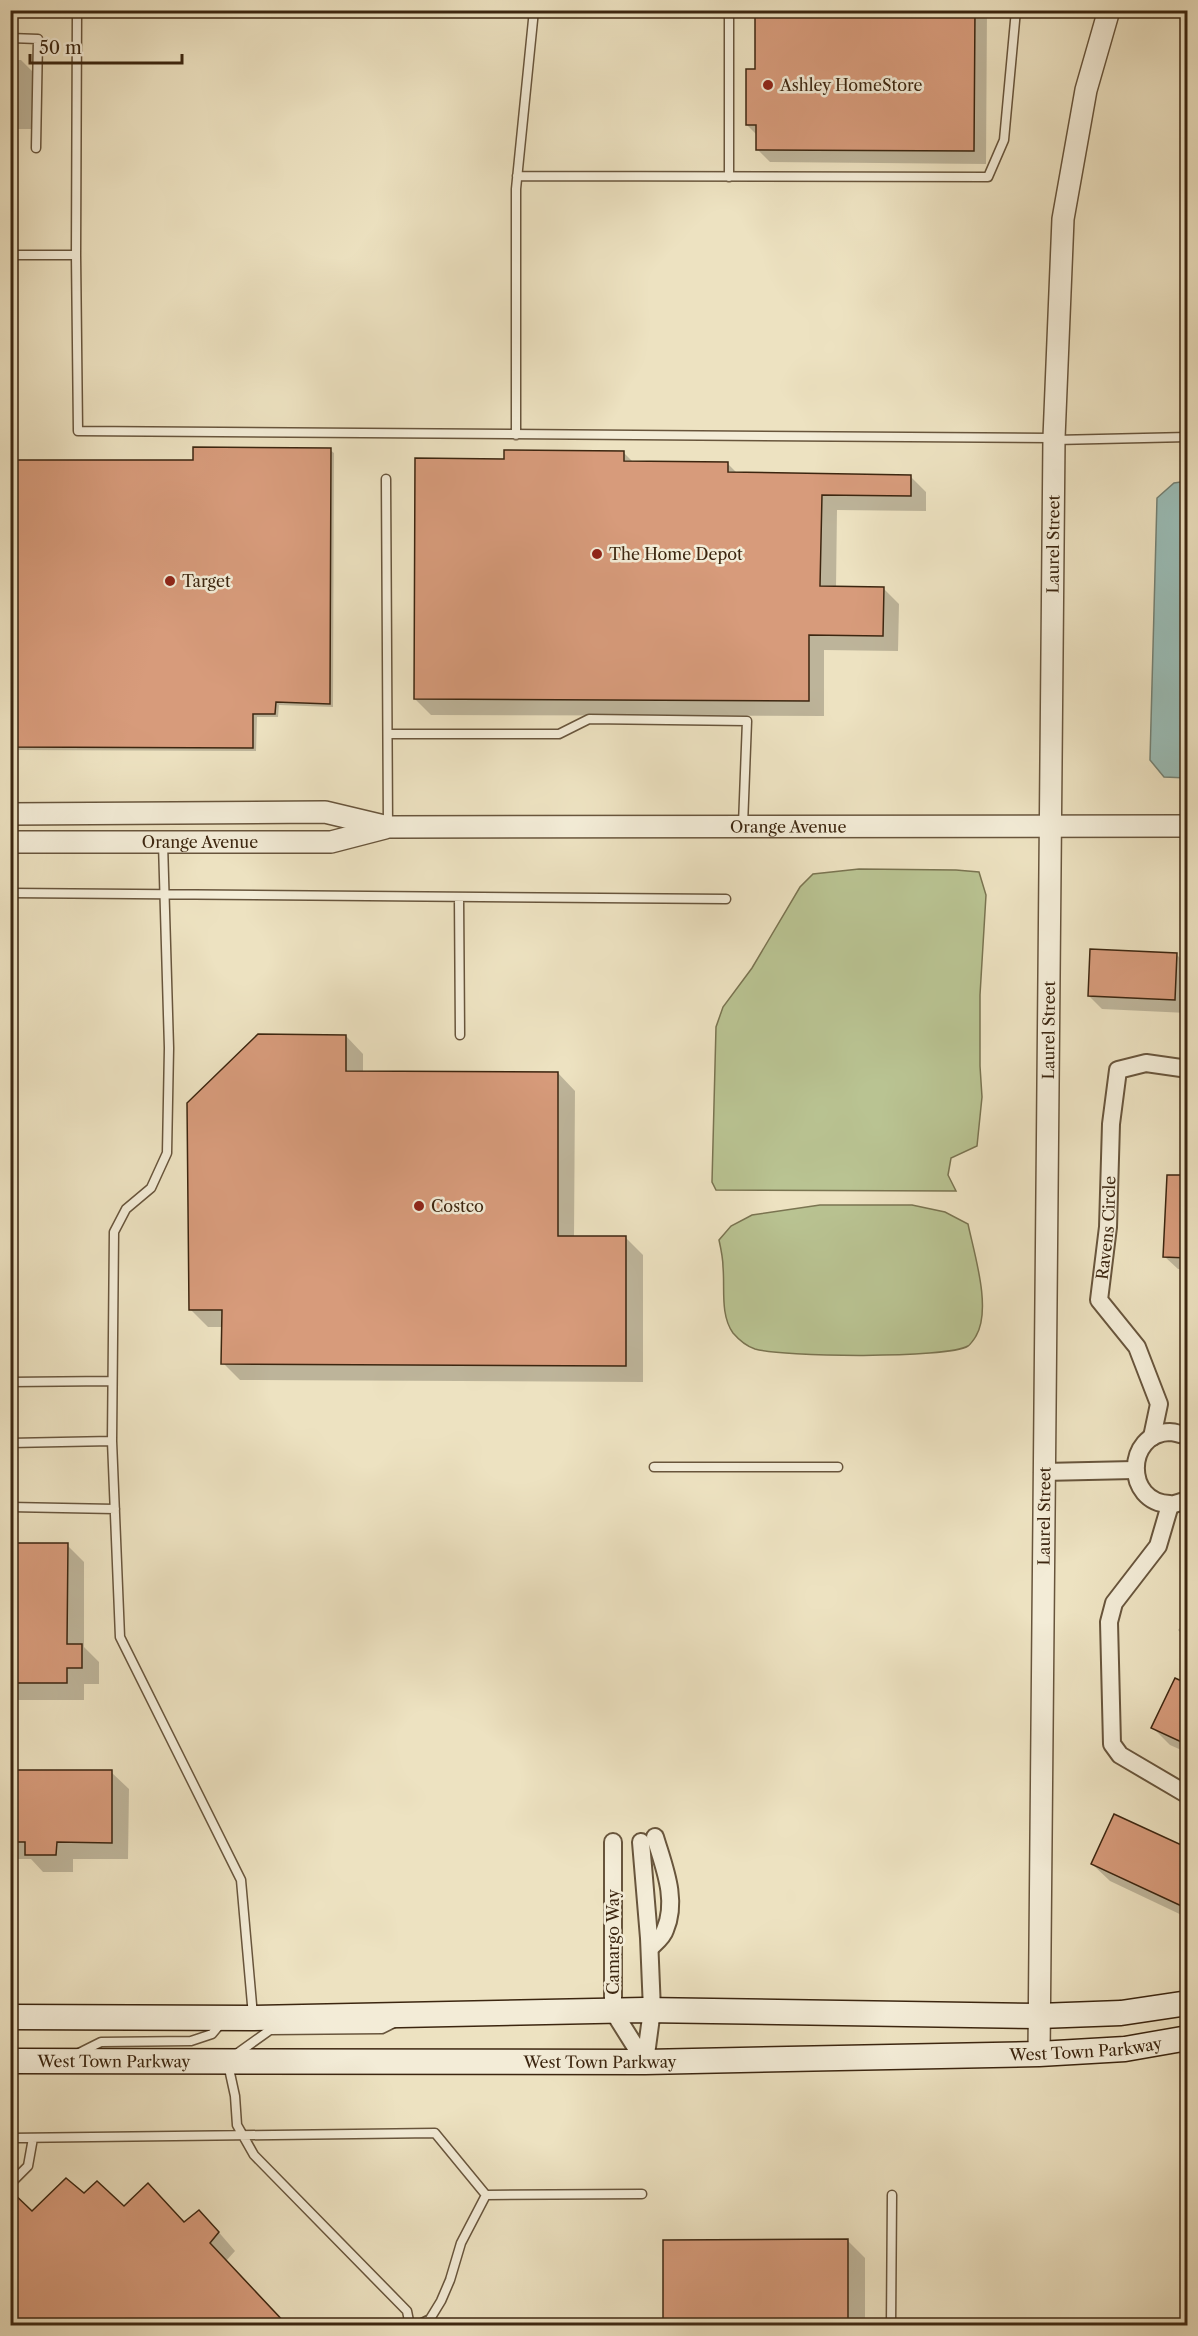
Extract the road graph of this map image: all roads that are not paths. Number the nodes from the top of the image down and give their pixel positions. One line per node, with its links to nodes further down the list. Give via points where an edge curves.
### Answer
1 (77, 10): 11 (lane)
2 (534, 10): 8 (lane)
3 (729, 10): 9 (lane)
4 (1016, 10): 9 (lane, via 1004,140 988,177)
5 (1109, 10): 14 (street, Laurel Street, via 1086,90 1064,219)
6 (10, 38): 7 (lane, via 38,39)
7 (36, 148)
8 (517, 176): 9 (lane); 12 (lane)
9 (729, 177)
10 (10, 255): 11 (lane)
11 (76, 255): 12 (lane, via 78,431)
12 (516, 435): 14 (lane)
13 (1188, 437): 14 (lane)
14 (1054, 439): 18 (street, Laurel Street)
15 (386, 480): 16 (lane)
16 (388, 734): 19 (lane, via 559,734 589,719 747,721); 21 (lane)
17 (10, 814): 21 (street, Orange Avenue, via 325,812)
18 (1050, 825): 19 (street, Orange Avenue); 20 (street, Orange Avenue); 39 (street, Laurel Street)
19 (743, 826): 21 (street, Orange Avenue)
20 (1188, 826)
21 (388, 827): 23 (street, Orange Avenue, via 331,842)
22 (10, 842): 23 (street, Orange Avenue)
23 (163, 843): 25 (lane)
24 (10, 892): 25 (lane)
25 (165, 894): 26 (lane); 30 (lane, via 167,1153 151,1188 126,1209 114,1232)
26 (459, 897): 27 (lane); 28 (lane)
27 (726, 899)
28 (460, 1035)
29 (1188, 1069): 33 (street, Ravens Circle, via 1146,1063 1118,1070 1112,1124 1108,1227 1099,1300 1137,1347 1159,1404)
30 (112, 1381): 31 (lane); 34 (lane)
31 (10, 1382)
32 (1188, 1436): 33 (street, via 1170,1432)
33 (1152, 1437): 38 (street, Ravens Circle, via 1138,1450)
34 (112, 1441): 35 (lane); 43 (lane)
35 (10, 1443)
36 (654, 1467): 37 (lane)
37 (838, 1467)
38 (1134, 1470): 39 (street); 41 (street, via 1138,1486 1152,1500)
39 (1043, 1472): 51 (street, Laurel Street)
40 (1188, 1500): 41 (street)
41 (1170, 1504): 44 (street, via 1158,1546 1114,1604 1109,1622 1112,1744 1120,1755)
42 (10, 1507): 43 (lane)
43 (115, 1509): 54 (lane, via 120,1637 241,1880)
44 (1188, 1795)
45 (614, 1842): 49 (street, Camargo Way)
46 (650, 1948): 46 (street, Camargo Way, via 648,1840 669,1881 665,1932); 48 (street, Camargo Way)
47 (1188, 2002): 51 (main road, West Town Parkway, via 1121,2013)
48 (652, 2010): 49 (main road, West Town Parkway); 51 (main road, West Town Parkway); 60 (street, Camargo Way)
49 (614, 2011): 50 (main road, West Town Parkway); 60 (street, Camargo Way)
50 (409, 2015): 54 (main road, West Town Parkway); 59 (lane, via 382,2029 270,2030)
51 (1039, 2016): 56 (street, Laurel Street)
52 (10, 2017): 53 (main road, West Town Parkway)
53 (226, 2018): 54 (main road, West Town Parkway); 58 (lane, via 212,2034 191,2042 101,2042)
54 (253, 2018)
55 (1188, 2038): 56 (main road, West Town Parkway, via 1125,2049)
56 (1039, 2054): 60 (main road, West Town Parkway)
57 (10, 2061): 58 (main road, West Town Parkway)
58 (63, 2061): 59 (main road, West Town Parkway)
59 (227, 2061): 60 (main road, West Town Parkway); 61 (lane, via 237,2125)
60 (645, 2062)
61 (243, 2137): 63 (lane); 65 (lane, via 435,2133); 68 (lane, via 254,2156 407,2311)
62 (10, 2138): 63 (lane)
63 (33, 2138): 64 (lane, via 28,2166)
64 (10, 2184)
65 (486, 2194): 66 (lane); 69 (lane, via 461,2243 441,2301 430,2319)
66 (642, 2194)
67 (892, 2194): 70 (lane)
68 (410, 2325)
69 (416, 2325)
70 (891, 2325)

